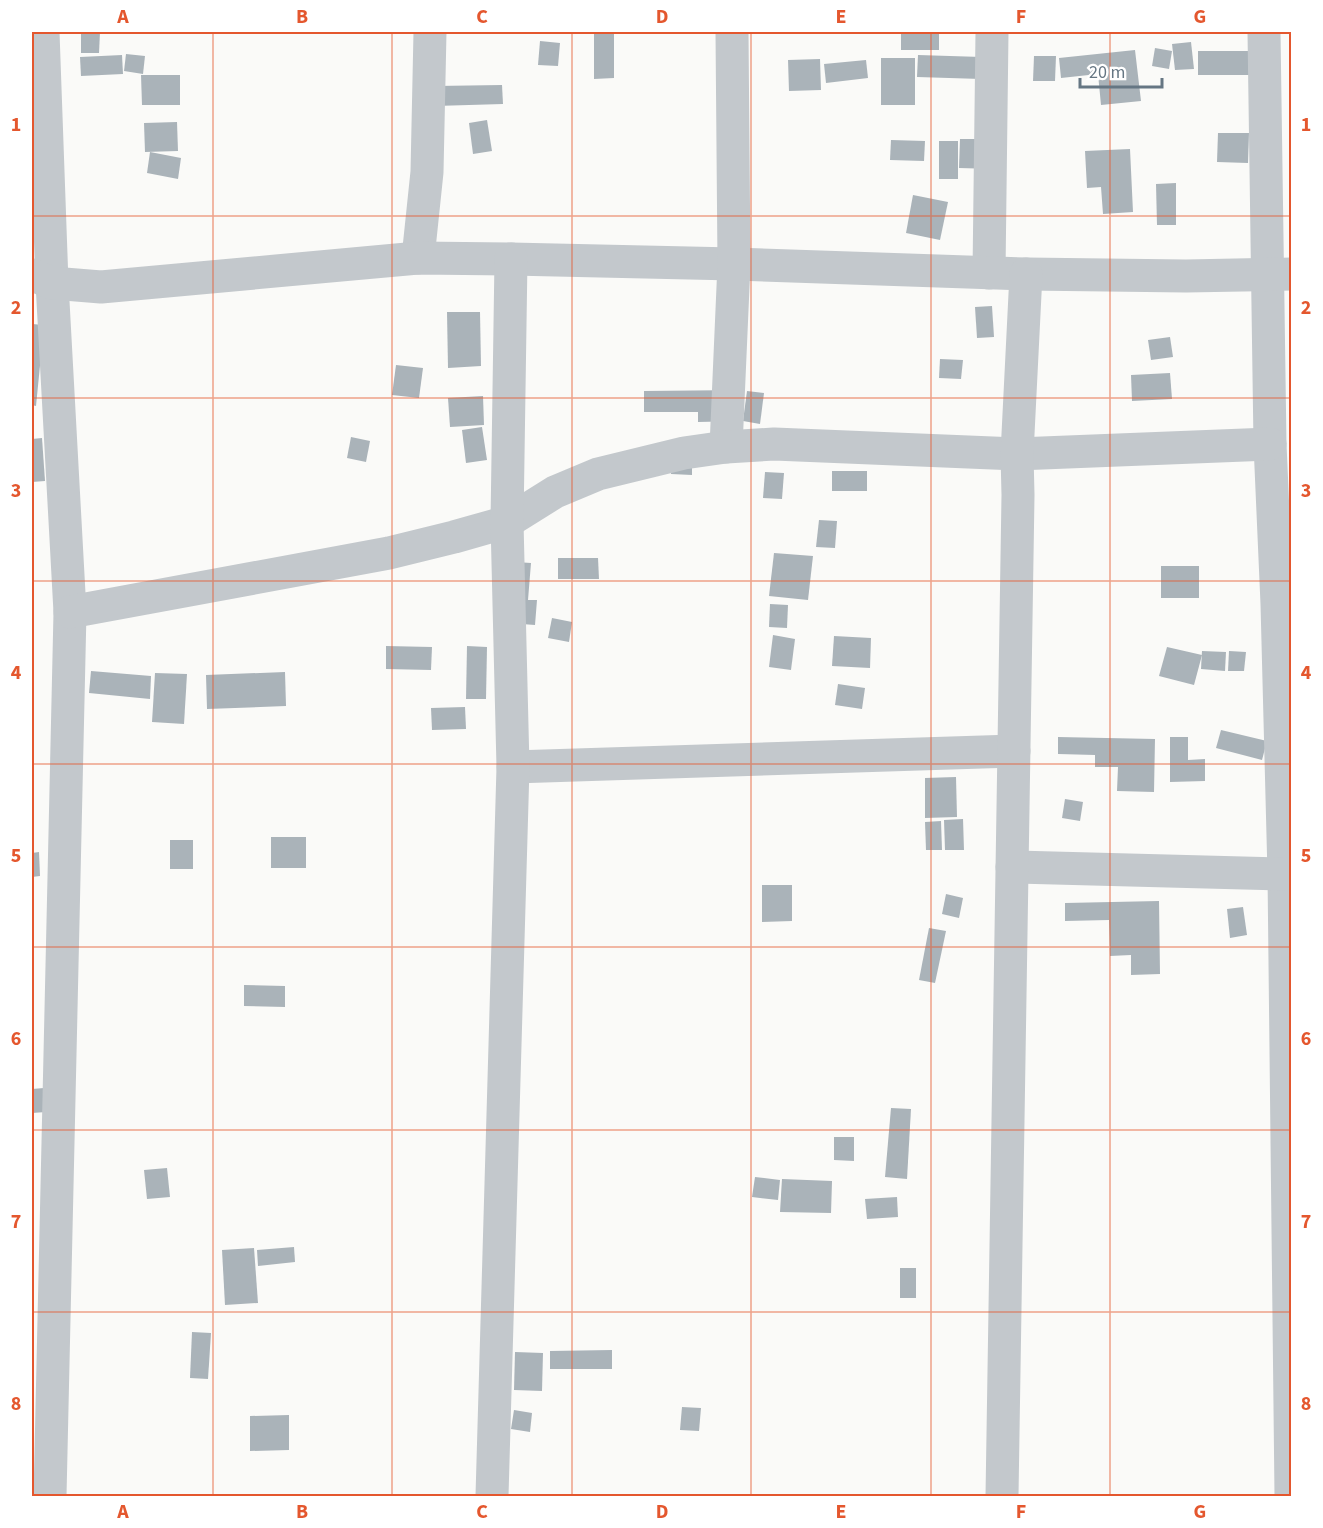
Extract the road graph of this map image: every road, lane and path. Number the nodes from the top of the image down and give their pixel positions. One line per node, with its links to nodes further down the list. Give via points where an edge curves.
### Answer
1 (43, 32): 12 (street)
2 (430, 32): 6 (street, via 427,172)
3 (732, 32): 8 (street)
4 (992, 32): 9 (street)
5 (1264, 32): 11 (street)
6 (418, 258): 7 (street); 12 (street, via 101,286)
7 (511, 259): 8 (street); 16 (street)
8 (734, 264): 9 (street); 14 (street)
9 (989, 273): 10 (street)
10 (1026, 274): 11 (street); 15 (street)
11 (1279, 275): 13 (street)
12 (42, 278): 18 (street)
13 (1270, 444): 15 (street); 17 (street)
14 (726, 447): 15 (street, via 774,444); 16 (street, via 598,474 555,492)
15 (1017, 454): 19 (street)
16 (507, 522): 18 (street, via 389,553); 20 (street)
17 (1284, 604): 22 (street)
18 (70, 612): 24 (street)
19 (1014, 751): 20 (street); 21 (street)
20 (513, 767): 25 (street)
21 (1012, 867): 22 (street); 26 (street)
22 (1284, 874): 23 (street)
23 (1288, 1044): 27 (street)
24 (50, 1497)
25 (492, 1497)
26 (1002, 1497)
27 (1291, 1497)

